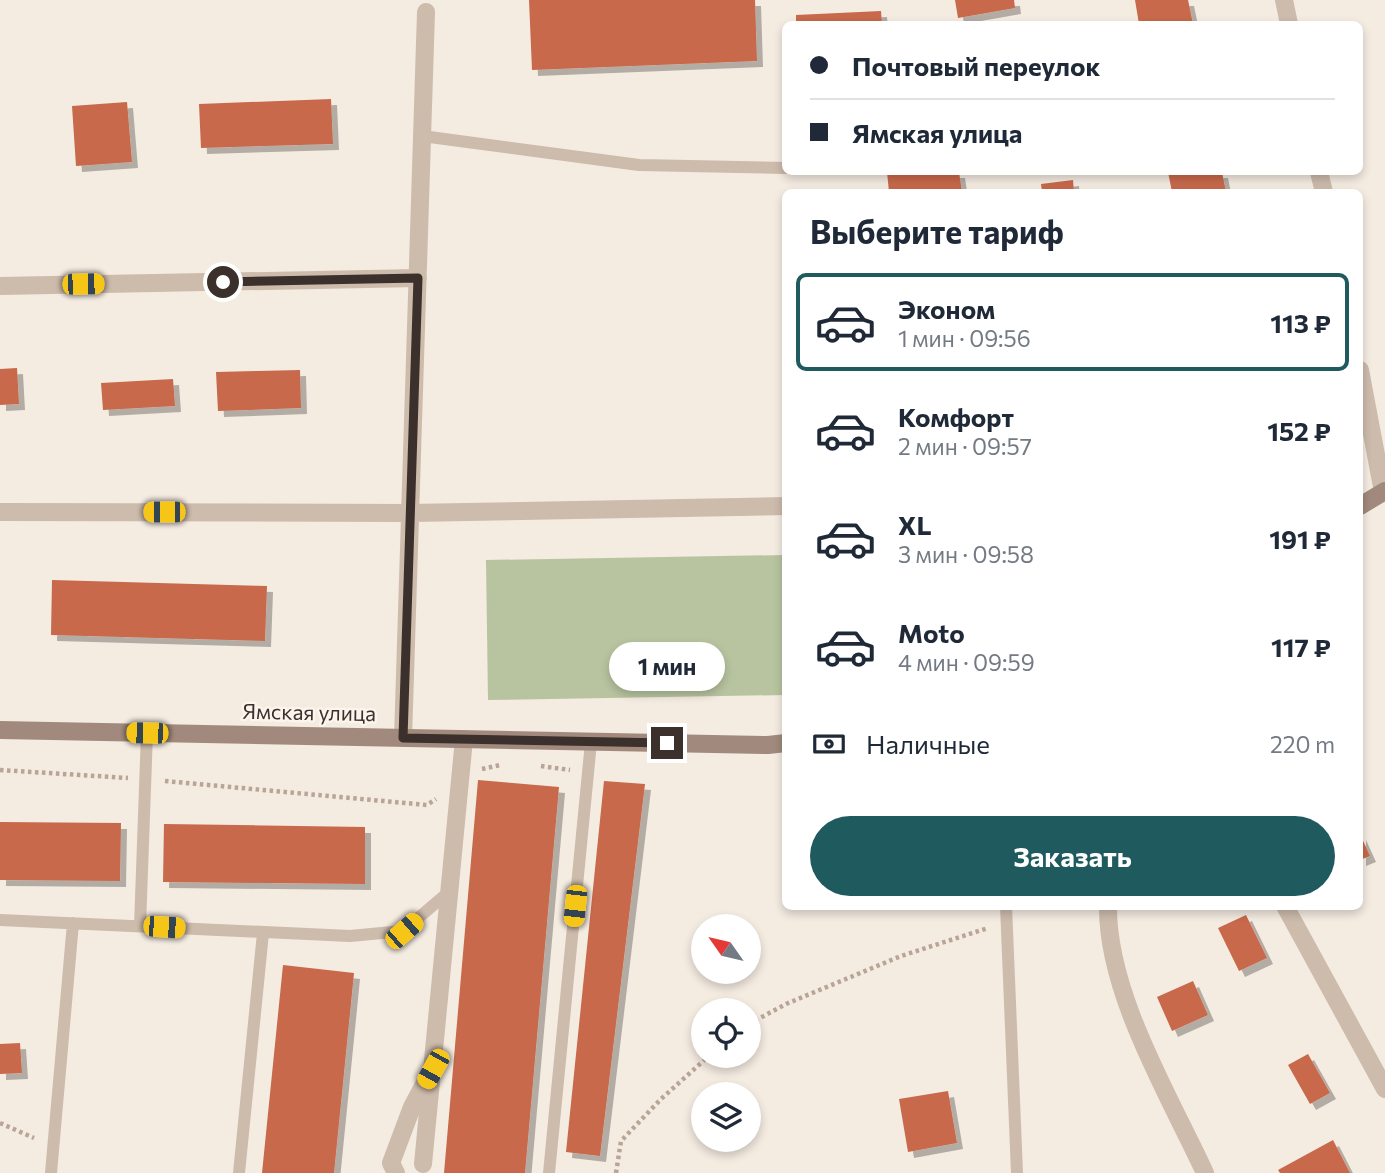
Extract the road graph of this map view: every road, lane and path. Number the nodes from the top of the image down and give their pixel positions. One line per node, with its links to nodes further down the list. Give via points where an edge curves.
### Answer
1 (1284, 0): 3 (street)
2 (426, 12): 4 (street)
3 (1288, 21)
4 (422, 136): 5 (lane, via 639,165); 6 (street)
5 (782, 168)
6 (418, 278): 7 (street); 13 (street)
7 (0, 286)
8 (1363, 385): 9 (street)
9 (1384, 491): 10 (street)
10 (1363, 504)
11 (782, 506): 13 (street)
12 (0, 512): 13 (street)
13 (410, 513): 16 (street)
14 (0, 730): 15 (street, Ямская улица)
15 (147, 733): 16 (street, Ямская улица); 24 (lane)
16 (403, 738): 17 (street, Ямская улица)
17 (464, 739): 18 (street, Ямская улица); 25 (street)
18 (591, 742): 19 (street, Ямская улица); 23 (lane)
19 (782, 743)
20 (505, 764): 25 (path, via 483,768)
21 (530, 766): 23 (path)
22 (0, 770): 24 (path)
23 (588, 773): 45 (lane)
24 (145, 780): 25 (path, via 427,805); 33 (lane)
25 (460, 782): 26 (street)
26 (451, 890): 34 (lane, via 404,931 350,936); 37 (street)
27 (1004, 910): 35 (path, via 985,931 901,956)
28 (1005, 910): 47 (lane)
29 (1108, 910): 48 (street, via 1127,1007)
30 (1287, 910): 38 (street)
31 (0, 920): 32 (lane)
32 (73, 923): 33 (lane); 40 (lane)
33 (140, 926): 34 (lane)
34 (263, 933): 44 (lane)
35 (761, 1018)
36 (696, 1068): 46 (path, via 621,1141)
37 (433, 1069): 41 (street); 42 (street, via 412,1107)
38 (1385, 1089)
39 (0, 1123): 40 (path)
40 (52, 1143): 43 (lane)
41 (423, 1164)
42 (390, 1170)
43 (51, 1173)
44 (239, 1173)
45 (549, 1173)
46 (616, 1173)
47 (1017, 1173)
48 (1205, 1173)

